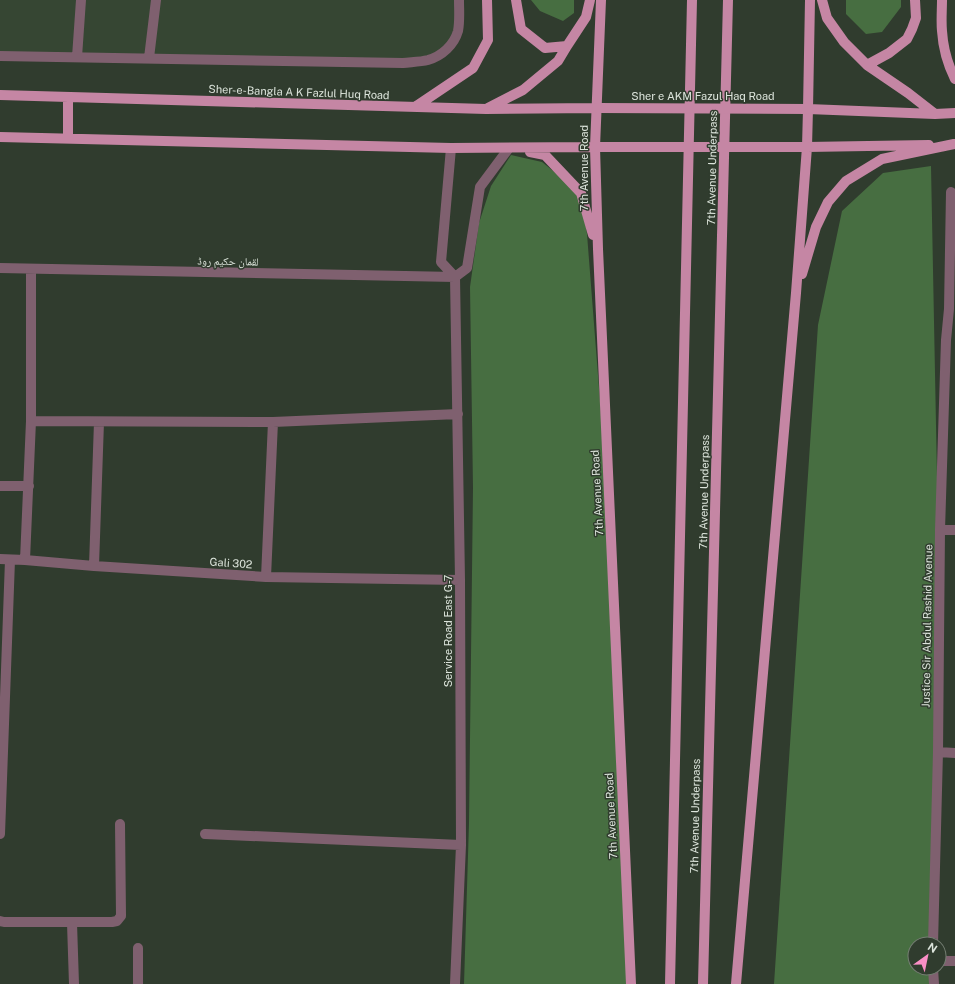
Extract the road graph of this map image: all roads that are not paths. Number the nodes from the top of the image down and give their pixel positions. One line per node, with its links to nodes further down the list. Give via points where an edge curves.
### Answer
1 (81, 0): 16 (street)
2 (156, 0): 17 (street)
3 (459, 0): 17 (street, via 458,31 453,42 446,50 428,60 403,63)
4 (488, 0): 22 (main road, via 488,40 473,68)
5 (516, 0): 14 (main road, via 521,29 545,48)
6 (590, 0): 14 (main road, via 586,17)
7 (601, 0): 23 (main road, 7th Avenue Road)
8 (692, 0): 69 (main road, 7th Avenue Underpass)
9 (728, 0): 70 (main road, 7th Avenue Underpass)
10 (810, 0): 25 (main road)
11 (822, 0): 18 (main road, via 827,18 844,42)
12 (915, 0): 18 (main road, via 916,18 907,39)
13 (942, 0): 19 (main road, via 944,47)
14 (567, 46): 24 (main road, via 558,61 523,90)
15 (0, 56): 16 (street)
16 (77, 57): 17 (street)
17 (149, 58)
18 (867, 65): 27 (main road)
19 (954, 75)
20 (0, 95): 21 (main road, Sher-e-Bangla A K Fazlul Huq Road)
21 (68, 97): 22 (main road, Sher-e-Bangla A K Fazlul Huq Road); 29 (main road)
22 (416, 107): 24 (main road, Sher-e-Bangla A K Fazlul Huq Road)
23 (597, 108): 24 (main road, Sher-e-Bangla A K Fazlul Huq Road); 25 (main road, Sher e AKM Fazul Haq Road, bridge); 31 (main road, 7th Avenue Road)
24 (486, 109)
25 (808, 109): 27 (main road); 34 (main road)
26 (955, 113): 27 (main road)
27 (935, 114)
28 (0, 136): 29 (main road)
29 (68, 138): 32 (main road)
30 (954, 144): 34 (main road); 40 (main road, via 882,159 846,181 828,202 816,227)
31 (595, 147): 33 (main road); 34 (main road, bridge); 36 (main road, 7th Avenue Road)
32 (451, 148): 33 (main road); 39 (street, via 441,262)
33 (509, 148): 36 (main road, via 545,155 581,193); 39 (street, via 480,187 467,268)
34 (807, 148): 40 (main road)
35 (951, 192): 41 (street, Justice Sir Abdul Rashid Avenue)
36 (598, 248): 68 (main road, 7th Avenue Road)
37 (0, 268): 38 (street, لقمان حکیم روڈ)
38 (31, 269): 39 (street, لقمان حکیم روڈ); 43 (street)
39 (455, 277): 42 (street, Service Road East G-7)
40 (796, 293): 71 (main road)
41 (952, 307): 48 (street, Justice Sir Abdul Rashid Avenue, via 946,340)
42 (458, 414): 45 (street); 54 (street, Service Road East G-7)
43 (31, 422): 44 (street); 47 (street)
44 (99, 422): 45 (street); 52 (street)
45 (273, 422): 53 (street)
46 (0, 486): 47 (street)
47 (29, 486): 51 (street)
48 (940, 530): 49 (street); 55 (street, Justice Sir Abdul Rashid Avenue)
49 (955, 530)
50 (5, 559): 51 (street, Gali 302); 58 (street)
51 (25, 560): 52 (street, Gali 302)
52 (94, 566): 53 (street, Gali 302)
53 (266, 577): 54 (street, Gali 302)
54 (460, 580): 60 (street, Service Road East G-7)
55 (938, 752): 56 (street); 63 (street, Justice Sir Abdul Rashid Avenue)
56 (955, 753)
57 (120, 824): 62 (street, via 121,916 112,922)
58 (0, 834)
59 (206, 834): 60 (street)
60 (461, 845): 67 (street, Service Road East G-7)
61 (0, 921): 62 (street)
62 (72, 923): 65 (street)
63 (933, 936)
64 (138, 948): 66 (street)
65 (74, 984)
66 (138, 984)
67 (455, 984)
68 (631, 984)
69 (670, 984)
70 (703, 984)
71 (736, 984)

